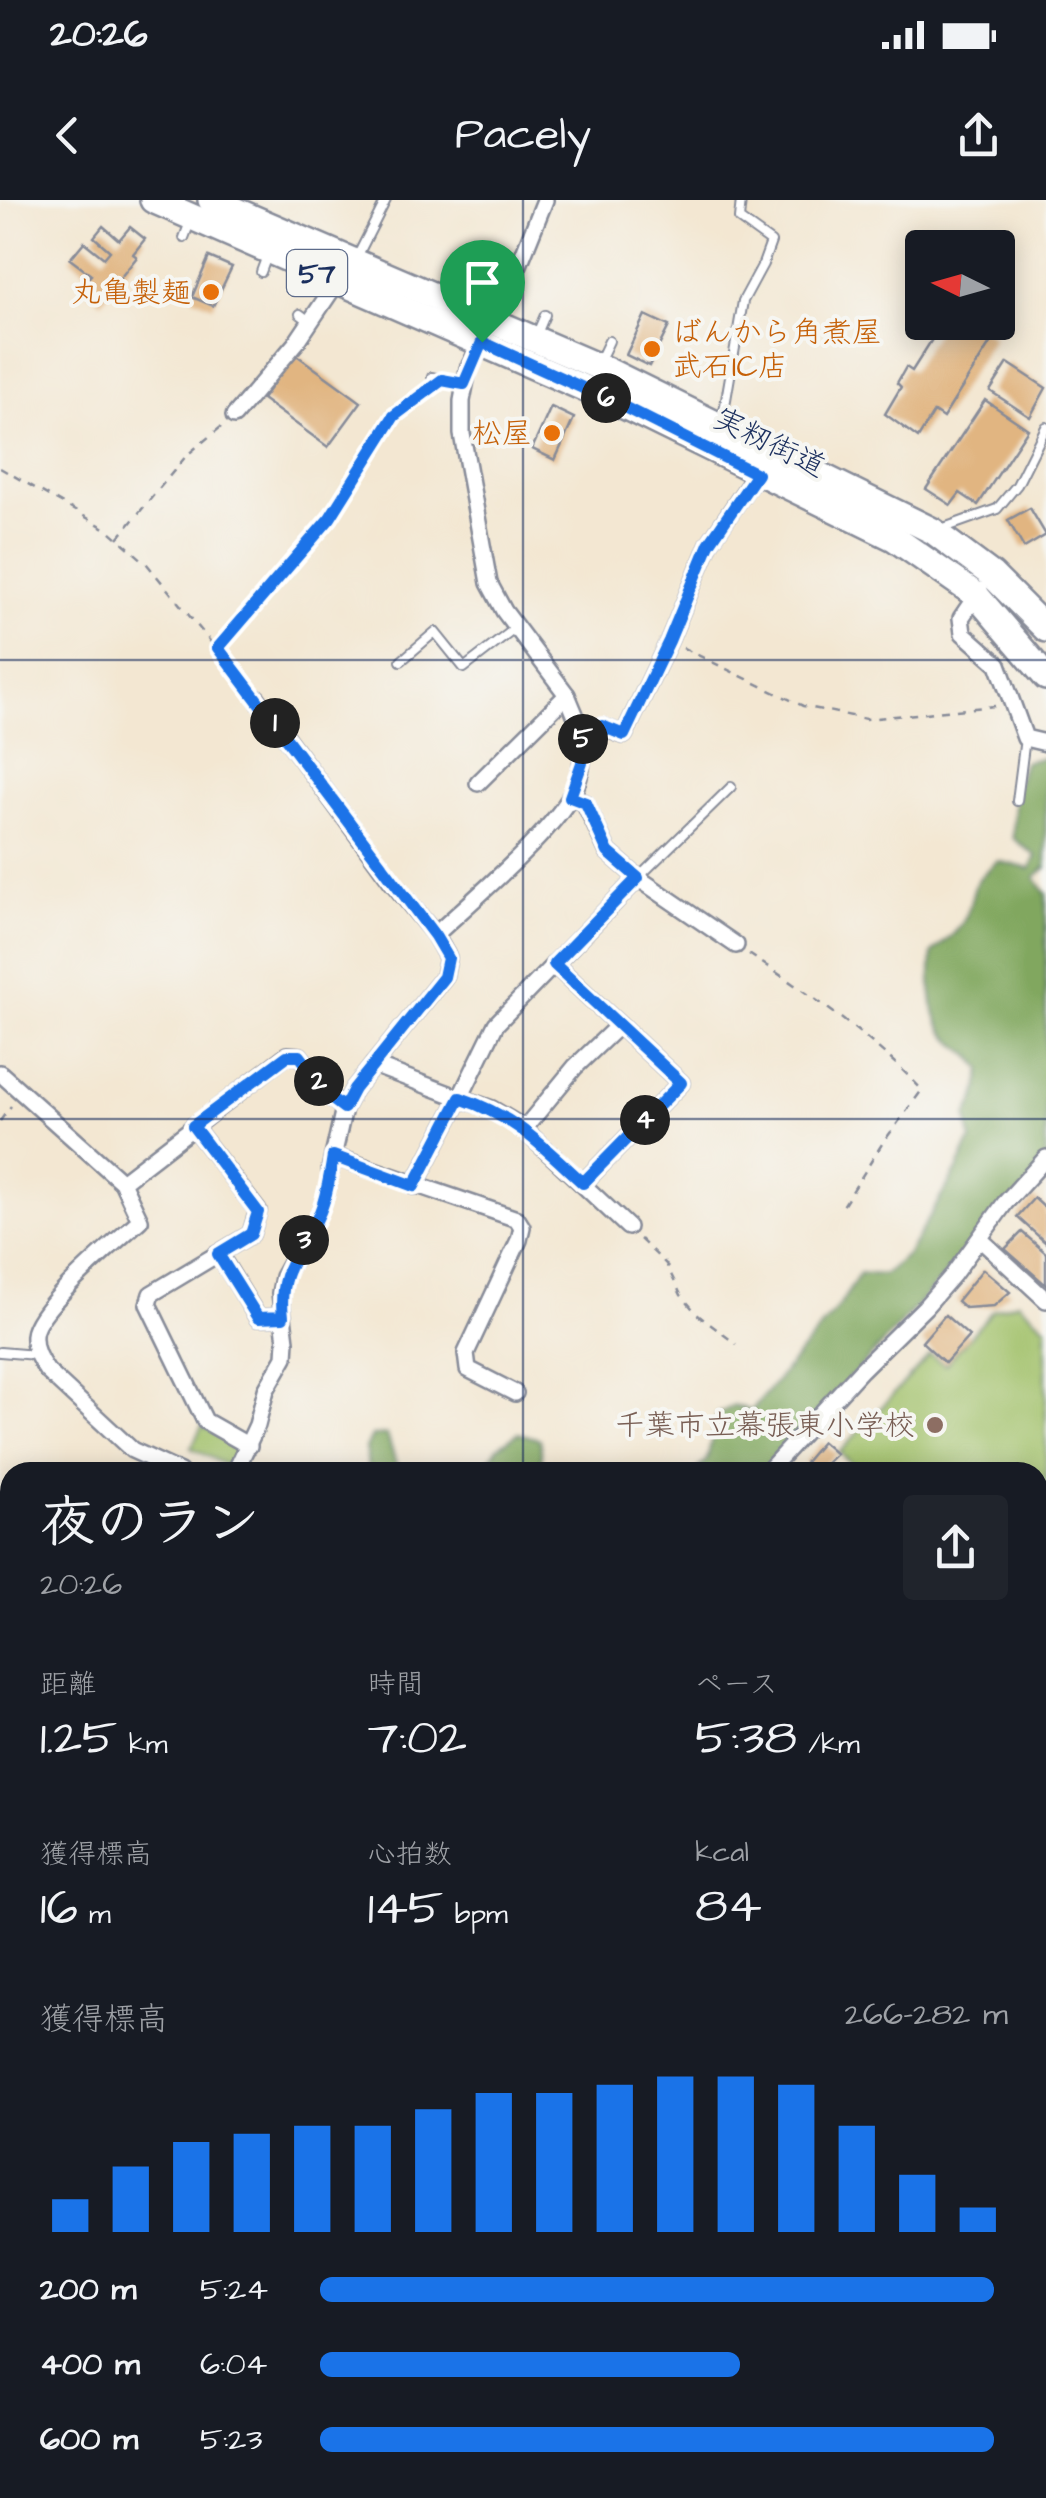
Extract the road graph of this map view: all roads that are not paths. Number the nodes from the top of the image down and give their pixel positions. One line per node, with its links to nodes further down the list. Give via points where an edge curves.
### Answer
1 (153, 200): 5 (main road, 実籾街道 / 57)
2 (386, 200): 6 (lane)
3 (545, 200): 10 (street, via 518,247 519,282)
4 (741, 200): 18 (lane, via 739,220 771,242 743,301)
5 (195, 218): 6 (main road, 実籾街道 / 57); 6 (main road, 実籾街道 / 57, via 265,262)
6 (346, 273): 8 (main road, 実籾街道 / 57); 10 (main road, 実籾街道 / 57); 16 (street)
7 (452, 275): 8 (lane)
8 (442, 301): 10 (main road, 実籾街道 / 57)
9 (545, 315): 11 (lane)
10 (488, 332): 11 (main road, 実籾街道 / 57); 15 (street); 19 (main road, 実籾街道 / 57)
11 (534, 340): 13 (main road, 実籾街道 / 57)
12 (609, 341): 13 (lane)
13 (598, 366): 18 (main road, 実籾街道 / 57)
14 (437, 378): 15 (lane)
15 (464, 384): 23 (street, via 462,434 489,583)
16 (234, 416)
17 (1046, 427): 20 (lane, via 997,509)
18 (721, 428): 20 (main road, 実籾街道 / 57)
19 (757, 474): 22 (main road, 実籾街道 / 57, via 894,538); 29 (street, via 709,544 624,735 602,726)
20 (933, 531): 21 (main road, 実籾街道 / 57)
21 (992, 575): 22 (street); 24 (main road, 実籾街道 / 57)
22 (976, 596): 26 (main road, 実籾街道 / 57); 30 (street, via 961,618 963,633 998,664)
23 (516, 627): 25 (lane, via 464,668 435,632); 27 (street)
24 (1046, 629)
25 (401, 660)
26 (1046, 677)
27 (567, 696): 29 (street); 32 (street)
28 (257, 698): 37 (street)
29 (582, 731): 34 (street, via 582,763)
30 (1025, 738): 31 (street); 35 (lane)
31 (1046, 743)
32 (478, 783)
33 (731, 786): 36 (lane)
34 (570, 797): 36 (street, via 586,803 608,852); 37 (street)
35 (1017, 801)
36 (638, 878): 38 (street); 39 (street)
37 (435, 936): 41 (street, via 448,958 446,974)
38 (736, 944)
39 (554, 964): 40 (street); 43 (street, via 496,1024)
40 (620, 1025): 46 (street, via 575,1066); 50 (street, via 681,1083)
41 (374, 1065): 43 (street); 44 (street)
42 (0, 1073): 49 (street)
43 (460, 1098): 46 (street); 51 (street)
44 (344, 1108): 45 (street, via 300,1056 287,1056); 48 (street)
45 (193, 1126): 49 (street); 55 (street, via 258,1212 251,1234)
46 (524, 1129): 50 (street)
47 (1046, 1158): 54 (street)
48 (332, 1163): 51 (street); 53 (lane, via 320,1212)
49 (122, 1182): 59 (street, via 140,1220 44,1309 34,1332)
50 (583, 1183): 52 (street)
51 (414, 1186): 60 (street, via 518,1219 522,1227 466,1354 468,1369)
52 (628, 1227)
53 (305, 1238): 57 (street, via 284,1277)
54 (980, 1239): 56 (street); 64 (street, via 925,1308)
55 (218, 1254): 57 (street, via 258,1318); 61 (street, via 151,1294 148,1304 205,1422)
56 (1046, 1300)
57 (283, 1317): 61 (street, via 285,1357)
58 (0, 1352): 59 (lane)
59 (36, 1355): 62 (street, via 132,1450)
60 (516, 1393)
61 (248, 1446): 63 (street)
62 (158, 1462)
63 (240, 1462)
64 (776, 1462)

